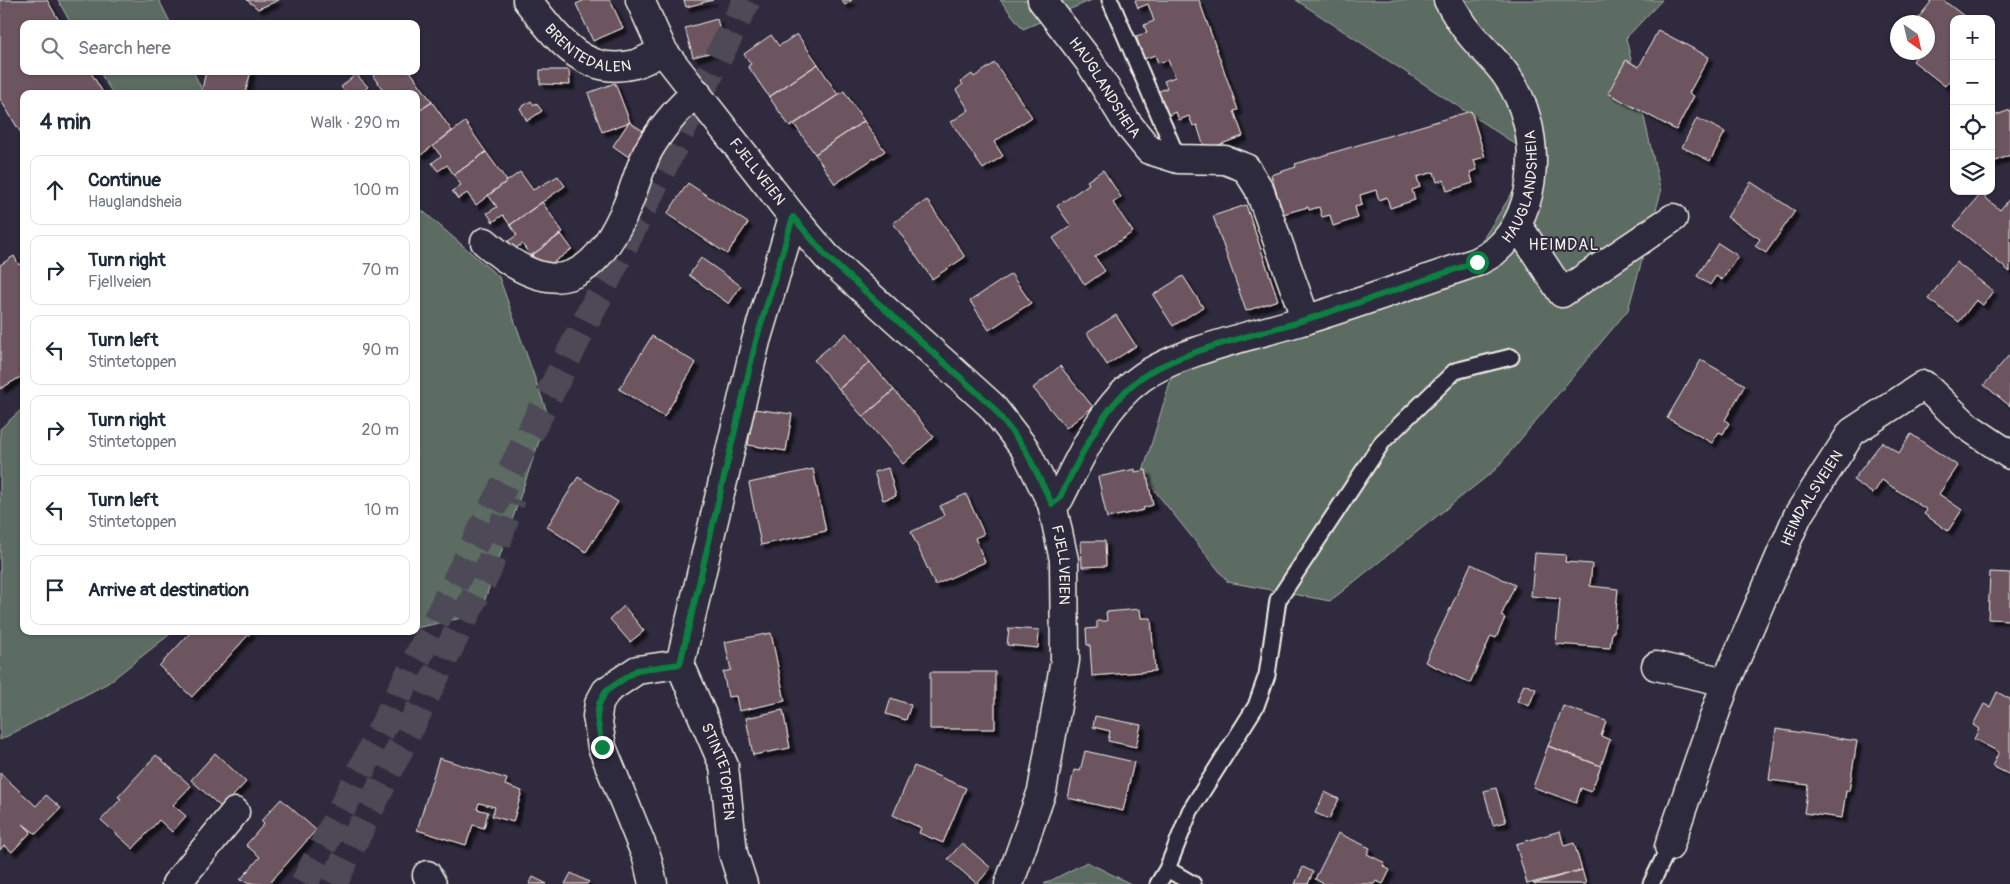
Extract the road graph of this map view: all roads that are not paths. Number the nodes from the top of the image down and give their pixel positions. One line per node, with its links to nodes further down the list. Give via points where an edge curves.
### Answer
1 (527, 0): 6 (street, BRENTEDALEN, via 563,44 581,58 601,66 635,64)
2 (640, 0): 6 (street, FJELLVEIEN)
3 (1042, 0): 8 (street, HAUGLANDSHEIA, via 1089,61 1127,123 1149,150)
4 (1110, 0): 8 (lane, HAUGLANDSHEIA)
5 (1448, 0): 11 (street, HAUGLANDSHEIA, via 1464,27 1509,78 1528,119 1532,163 1526,203)
6 (663, 50): 7 (street, FJELLVEIEN)
7 (697, 93): 9 (street, FJELLVEIEN); 12 (street, via 686,100 648,151 623,215 602,253 582,271 556,279 540,277 504,259)
8 (1178, 158): 13 (street, HAUGLANDSHEIA, via 1225,160 1246,168 1259,189)
9 (793, 217): 16 (street, FJELLVEIEN, via 827,257 991,405 1025,449); 17 (street, via 756,341)
10 (1673, 218): 11 (street, via 1562,293)
11 (1517, 224): 13 (street, HAUGLANDSHEIA, via 1494,253 1477,262)
12 (485, 242)
13 (1306, 320): 16 (street, HAUGLANDSHEIA, via 1180,358 1141,378 1103,418 1059,499)
14 (1511, 357): 22 (lane, via 1455,371 1383,441 1278,600 1267,675 1256,706 1190,811)
15 (2010, 455): 19 (street, HEIMDALSVEIEN, via 1967,426 1924,385 1852,432 1798,516)
16 (1052, 504): 26 (street, FJELLVEIEN, via 1064,560 1065,660 1042,791)
17 (680, 664): 24 (street, via 637,670 606,691 597,716 602,747 647,858); 25 (street, STINTETOPPEN, via 724,766 733,853)
18 (1656, 666): 19 (street)
19 (1726, 682): 21 (street)
20 (235, 812): 23 (street)
21 (1669, 847): 29 (lane)
22 (1167, 869): 27 (lane); 28 (lane)
23 (176, 884)
24 (653, 884)
25 (743, 884)
26 (1009, 884)
27 (1158, 884)
28 (1193, 884)
29 (1651, 884)

